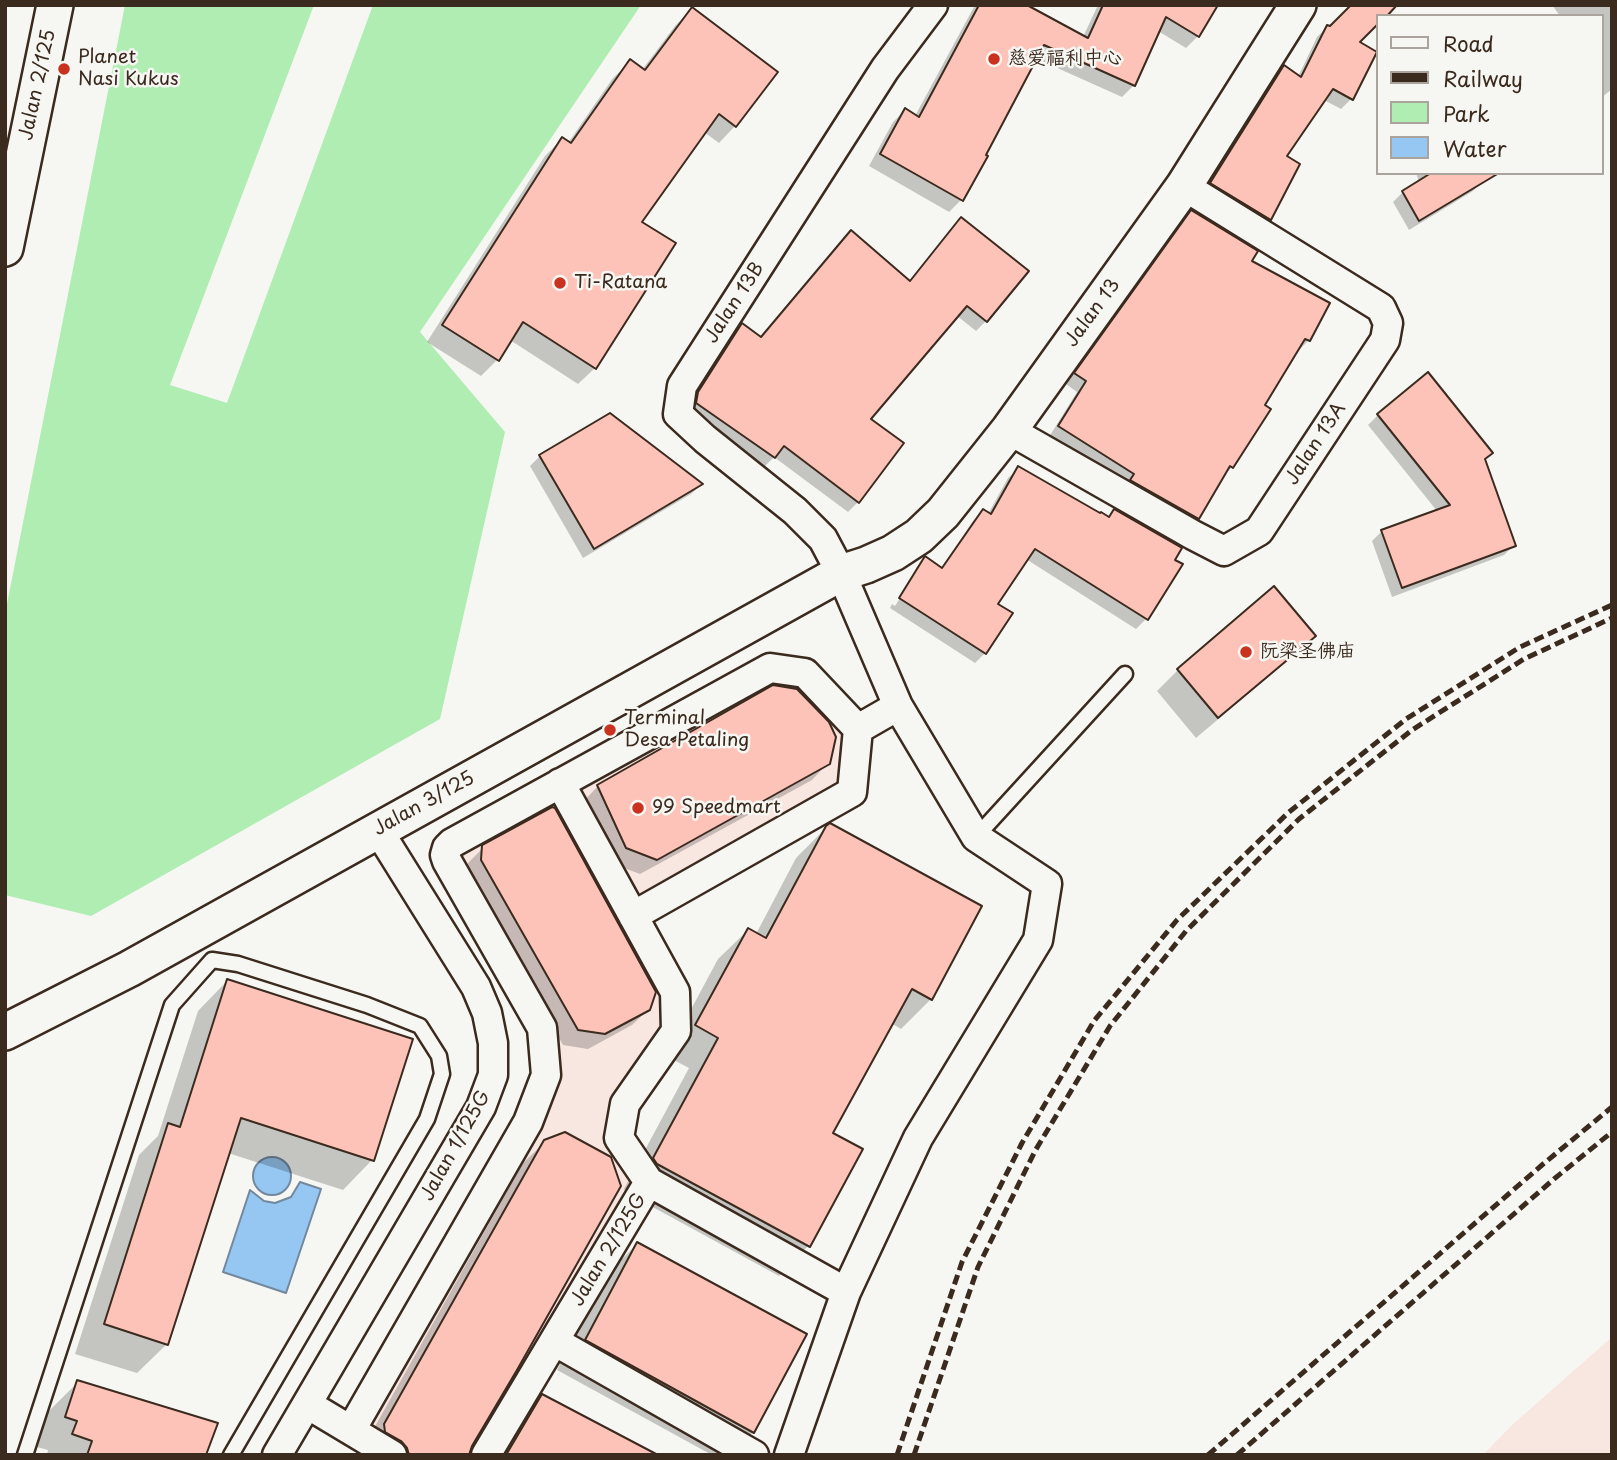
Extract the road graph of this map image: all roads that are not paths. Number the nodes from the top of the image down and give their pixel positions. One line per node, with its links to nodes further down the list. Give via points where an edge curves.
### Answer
1 (55, 5): 5 (street, Jalan 2/125)
2 (933, 5): 7 (street, Jalan 13B, via 885,69 682,386 678,414 795,511 823,539)
3 (1298, 5): 4 (street, Jalan 13)
4 (1184, 186): 6 (street, Jalan 13); 6 (street, Jalan 13A, via 1381,308 1388,323 1385,340 1259,531 1224,551)
5 (5, 247)
6 (1009, 430): 7 (street, Jalan 13, via 919,536 893,553)
7 (841, 573): 9 (street); 12 (street, Jalan 3/125)
8 (1125, 674): 13 (lane)
9 (898, 706): 10 (street); 13 (street)
10 (858, 729): 11 (street, via 805,673 770,668); 14 (street, via 852,792)
11 (560, 783): 14 (street, Jalan 2/125G); 20 (street, via 447,848 447,861 542,1028 546,1075 528,1122)
12 (378, 830): 15 (street, Jalan 3/125, via 129,969); 19 (street, Jalan 1/125G, via 476,987 493,1043 493,1075 481,1107)
13 (976, 837): 17 (street, via 1047,884 1038,940 918,1138)
14 (633, 916): 16 (street, Jalan 2/125G, via 675,992 676,1031 625,1104 619,1138)
15 (5, 1032)
16 (649, 1182): 17 (street); 18 (street, Jalan 2/125G)
17 (846, 1292): 27 (street)
18 (554, 1341): 25 (street, Jalan 2/125G); 26 (street)
19 (307, 1404): 20 (street); 23 (street, Jalan 1/125G)
20 (351, 1430): 24 (street)
21 (25, 1455): 22 (lane, via 173,1005 212,960 367,1004 420,1026 439,1056 442,1074 427,1119)
22 (231, 1455)
23 (277, 1455)
24 (392, 1455)
25 (486, 1455)
26 (754, 1455)
27 (789, 1455)

